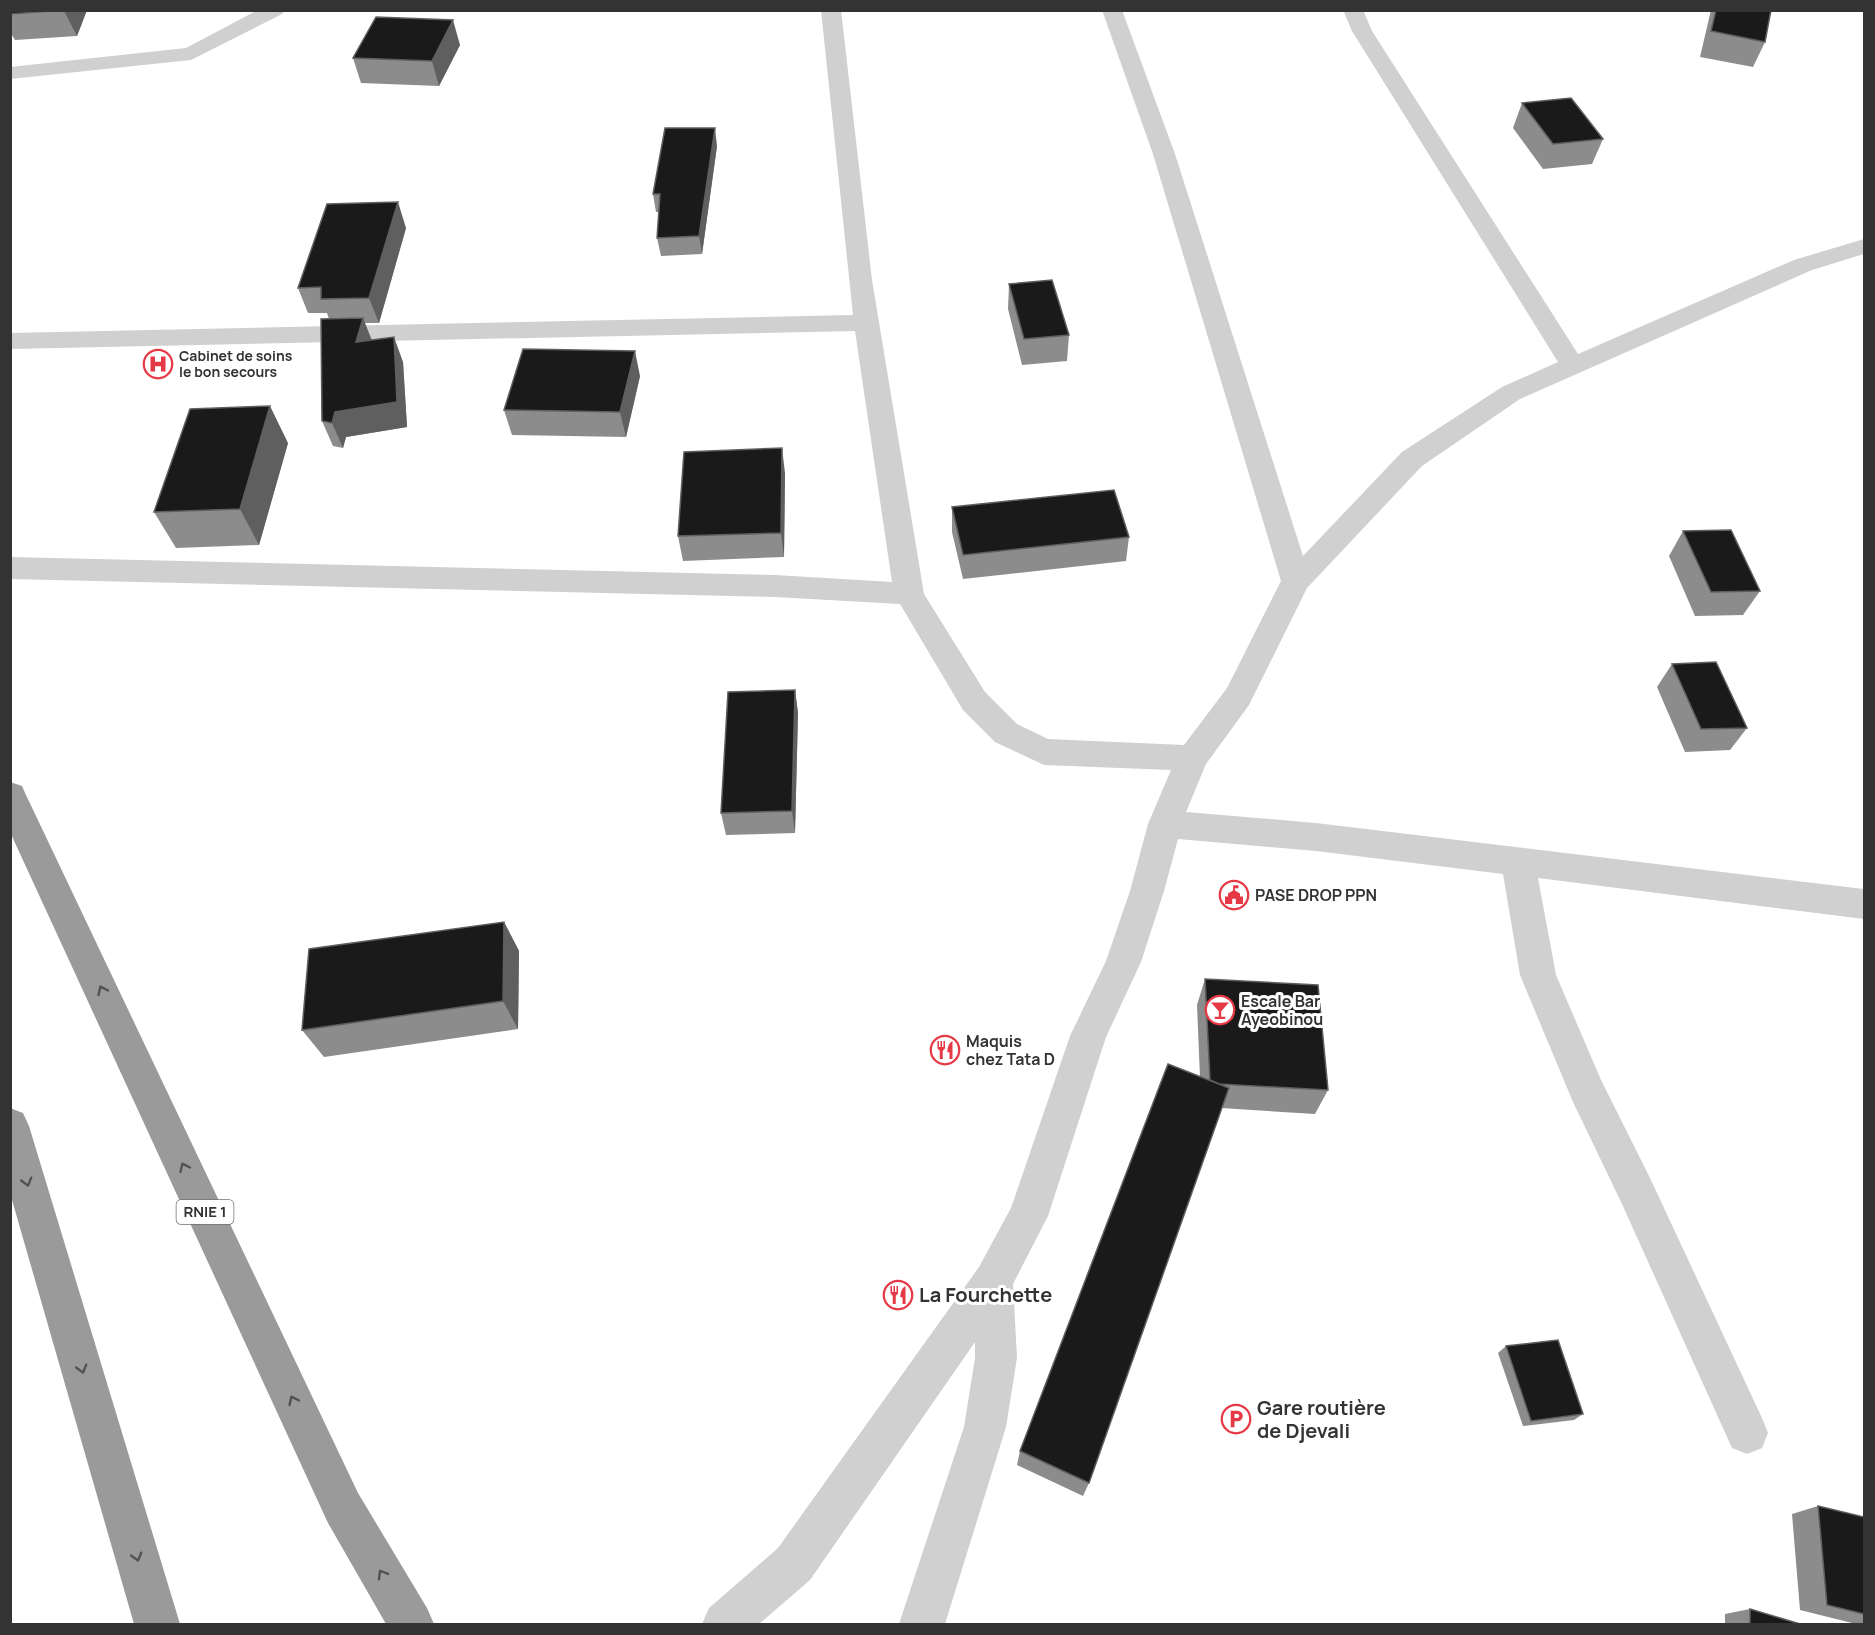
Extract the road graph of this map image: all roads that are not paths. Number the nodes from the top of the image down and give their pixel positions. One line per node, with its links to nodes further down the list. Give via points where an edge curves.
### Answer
1 (275, 10): 5 (street, via 191,54)
2 (831, 10): 7 (street)
3 (1112, 10): 11 (street, via 1164,154)
4 (1353, 10): 9 (street)
5 (10, 73)
6 (1864, 246): 9 (street, via 1803,265)
7 (866, 323): 8 (street); 12 (street)
8 (10, 341)
9 (1573, 366): 11 (street, via 1511,393 1412,459)
10 (10, 568): 12 (street, via 775,586)
11 (1296, 581): 13 (street, via 1238,696)
12 (909, 594): 13 (street, via 974,700 1006,733 1044,752)
13 (1192, 758): 15 (street)
14 (10, 795): 22 (highway, RNIE 1, one-way to 14, via 343,1508)
15 (1165, 824): 16 (street); 19 (street, via 1123,962 1088,1036 1028,1216)
16 (1518, 861): 17 (street); 20 (street, via 1538,975 1586,1090)
17 (1864, 904)
18 (10, 1126): 21 (highway, one-way to 21)
19 (993, 1281): 23 (street, via 794,1564); 24 (street, via 996,1358 984,1427)
20 (1747, 1433)
21 (157, 1624)
22 (411, 1624)
23 (725, 1624)
24 (922, 1624)

